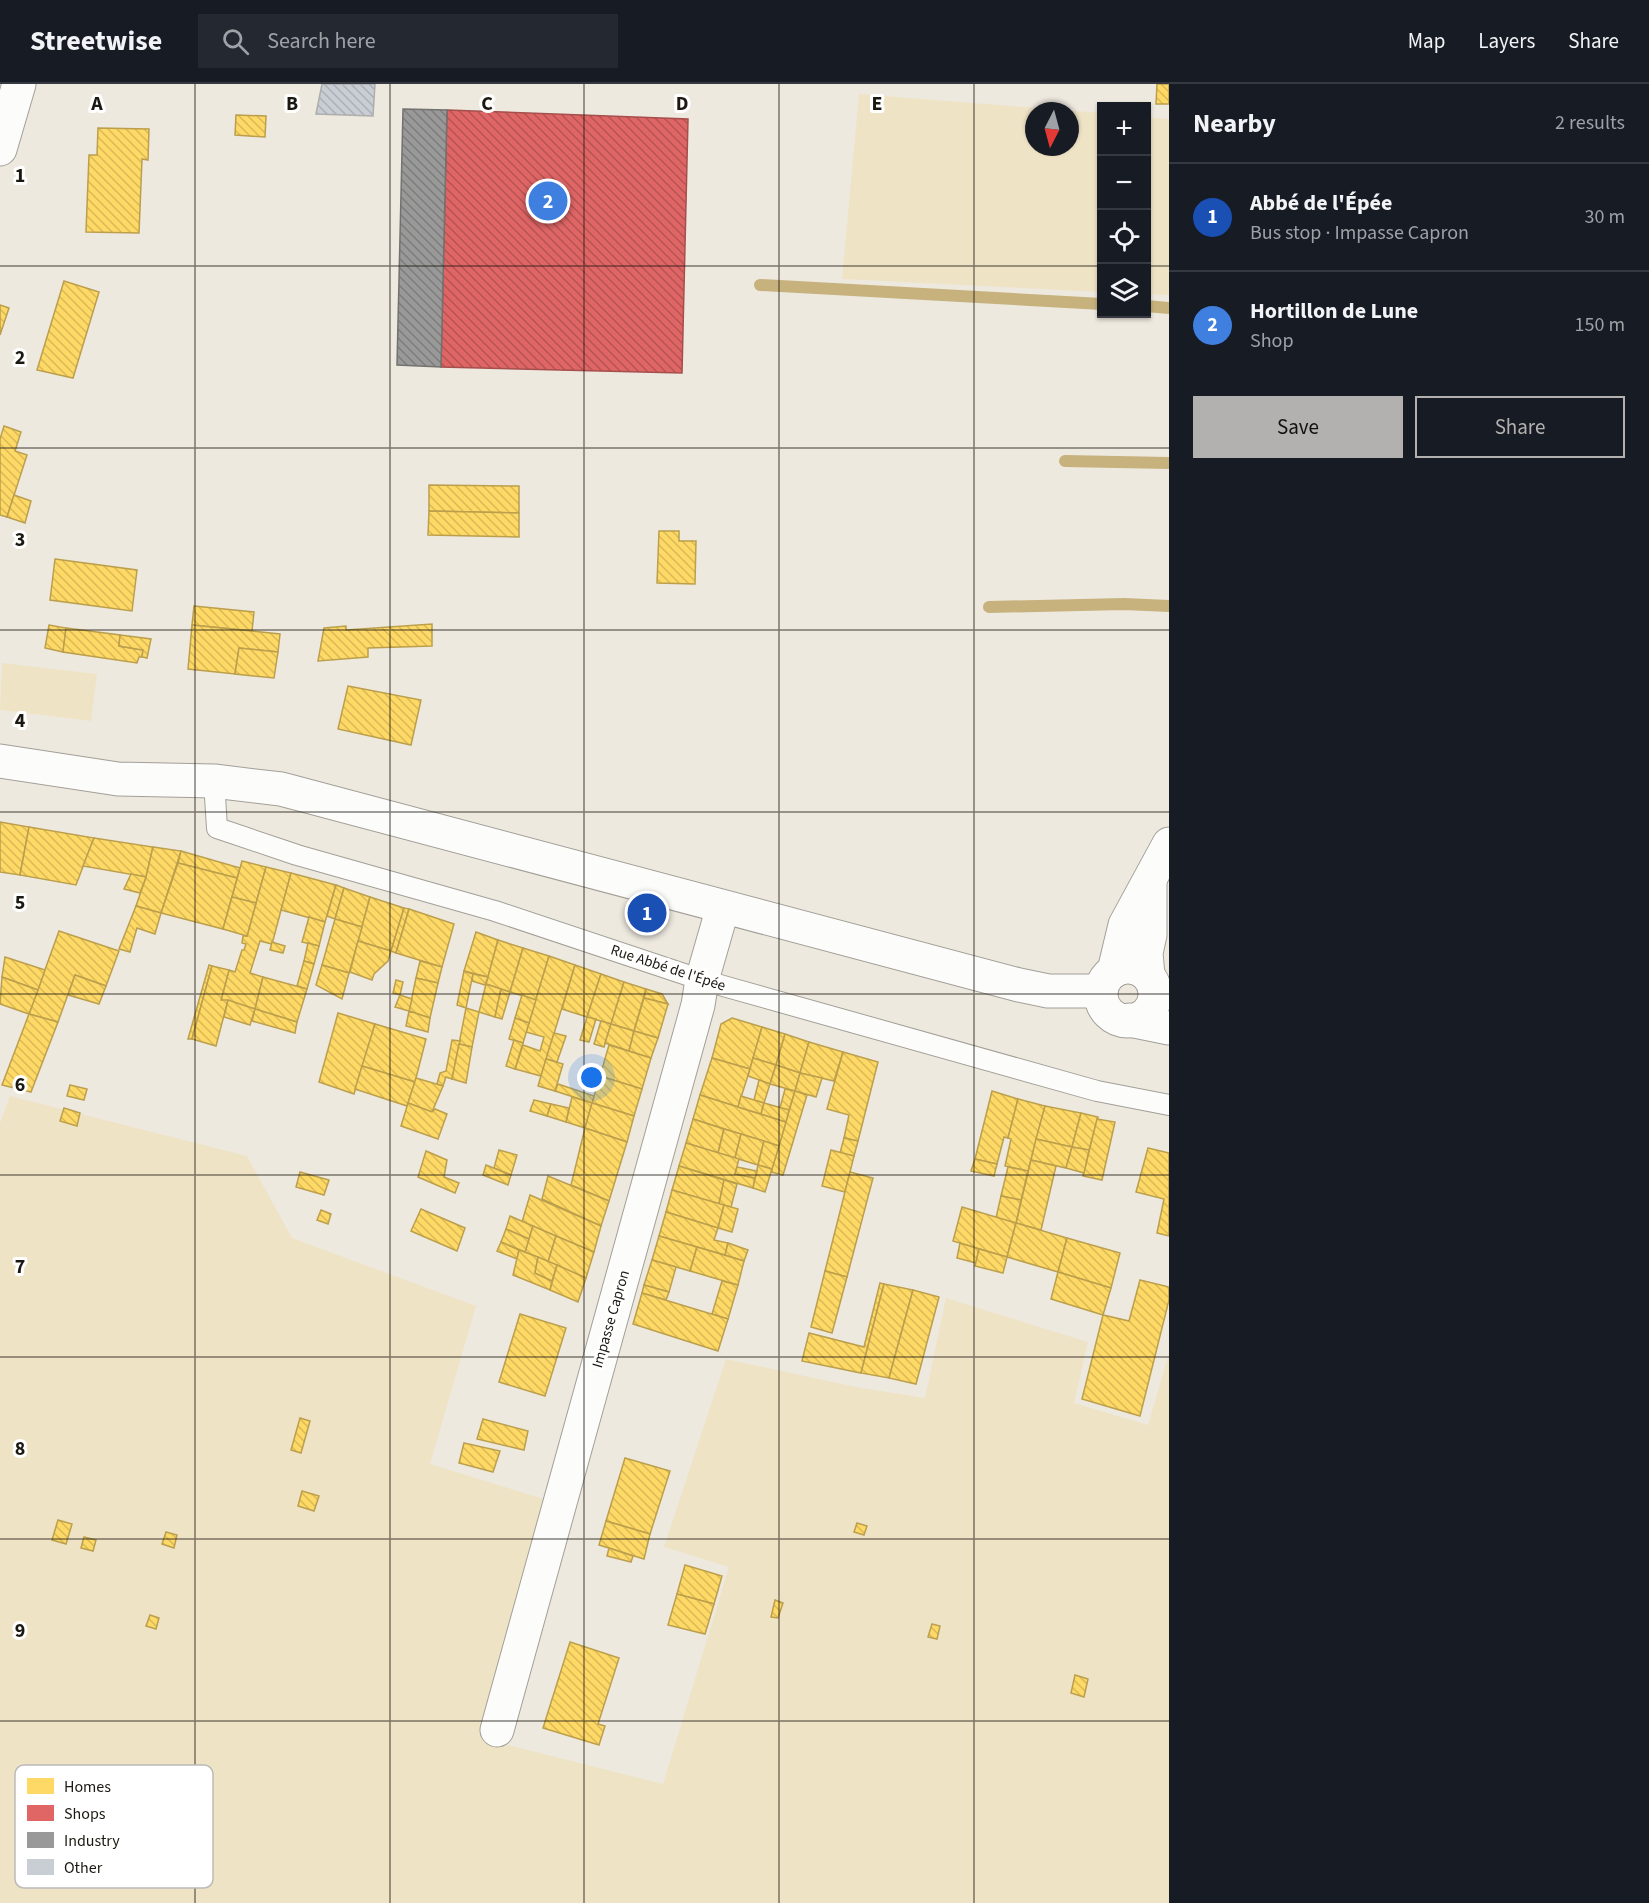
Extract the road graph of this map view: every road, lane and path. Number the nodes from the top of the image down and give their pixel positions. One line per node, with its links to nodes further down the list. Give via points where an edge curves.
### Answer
1 (19, 84): 2 (street)
2 (0, 149)
3 (0, 761): 4 (street, via 118,778)
4 (214, 781): 7 (street, via 281,789); 8 (lane, Rue Abbé de l'Épée, via 217,828 495,911)
5 (1169, 844): 6 (street)
6 (1150, 876): 9 (street, via 1125,925); 10 (street, via 1150,935 1146,952)
7 (723, 907): 8 (street, Impasse Capron); 9 (street, via 1048,991)
8 (702, 980): 13 (lane, Rue Abbé de l'Épée, via 1097,1090); 14 (street, Impasse Capron, via 695,1017)
9 (1108, 981): 10 (street, via 1132,967); 11 (street, via 1102,1000 1106,1009 1121,1020)
10 (1156, 984): 11 (street, via 1151,1008)
11 (1130, 1020): 12 (street)
12 (1169, 1028)
13 (1169, 1105)
14 (496, 1730)

